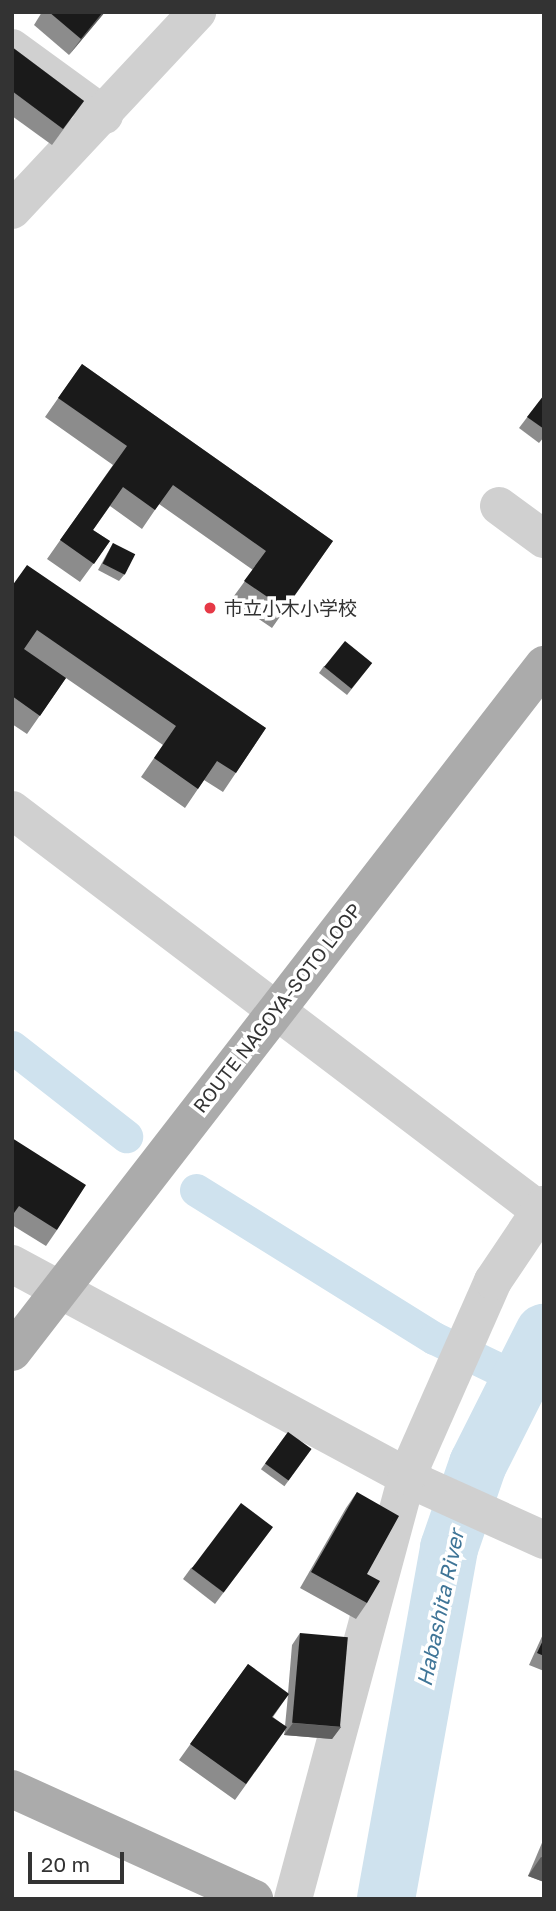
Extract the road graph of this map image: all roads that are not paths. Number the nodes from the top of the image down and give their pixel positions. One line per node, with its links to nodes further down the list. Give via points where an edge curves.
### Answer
1 (197, 12): 3 (street)
2 (12, 48): 3 (street)
3 (104, 115): 4 (street)
4 (12, 210)
5 (499, 506): 6 (street)
6 (544, 539)
7 (544, 665): 9 (main road, ROUTE NAGOYA-SOTO LOOP)
8 (12, 810): 9 (street)
9 (274, 1009): 10 (street); 12 (main road, ROUTE NAGOYA-SOTO LOOP)
10 (541, 1207): 14 (street, via 493,1282)
11 (12, 1264): 12 (street)
12 (61, 1290): 13 (main road, ROUTE NAGOYA-SOTO LOOP); 14 (street)
13 (12, 1352)
14 (413, 1480): 15 (street); 18 (street)
15 (538, 1538)
16 (12, 1789): 17 (main road)
17 (254, 1899)
18 (293, 1899)

